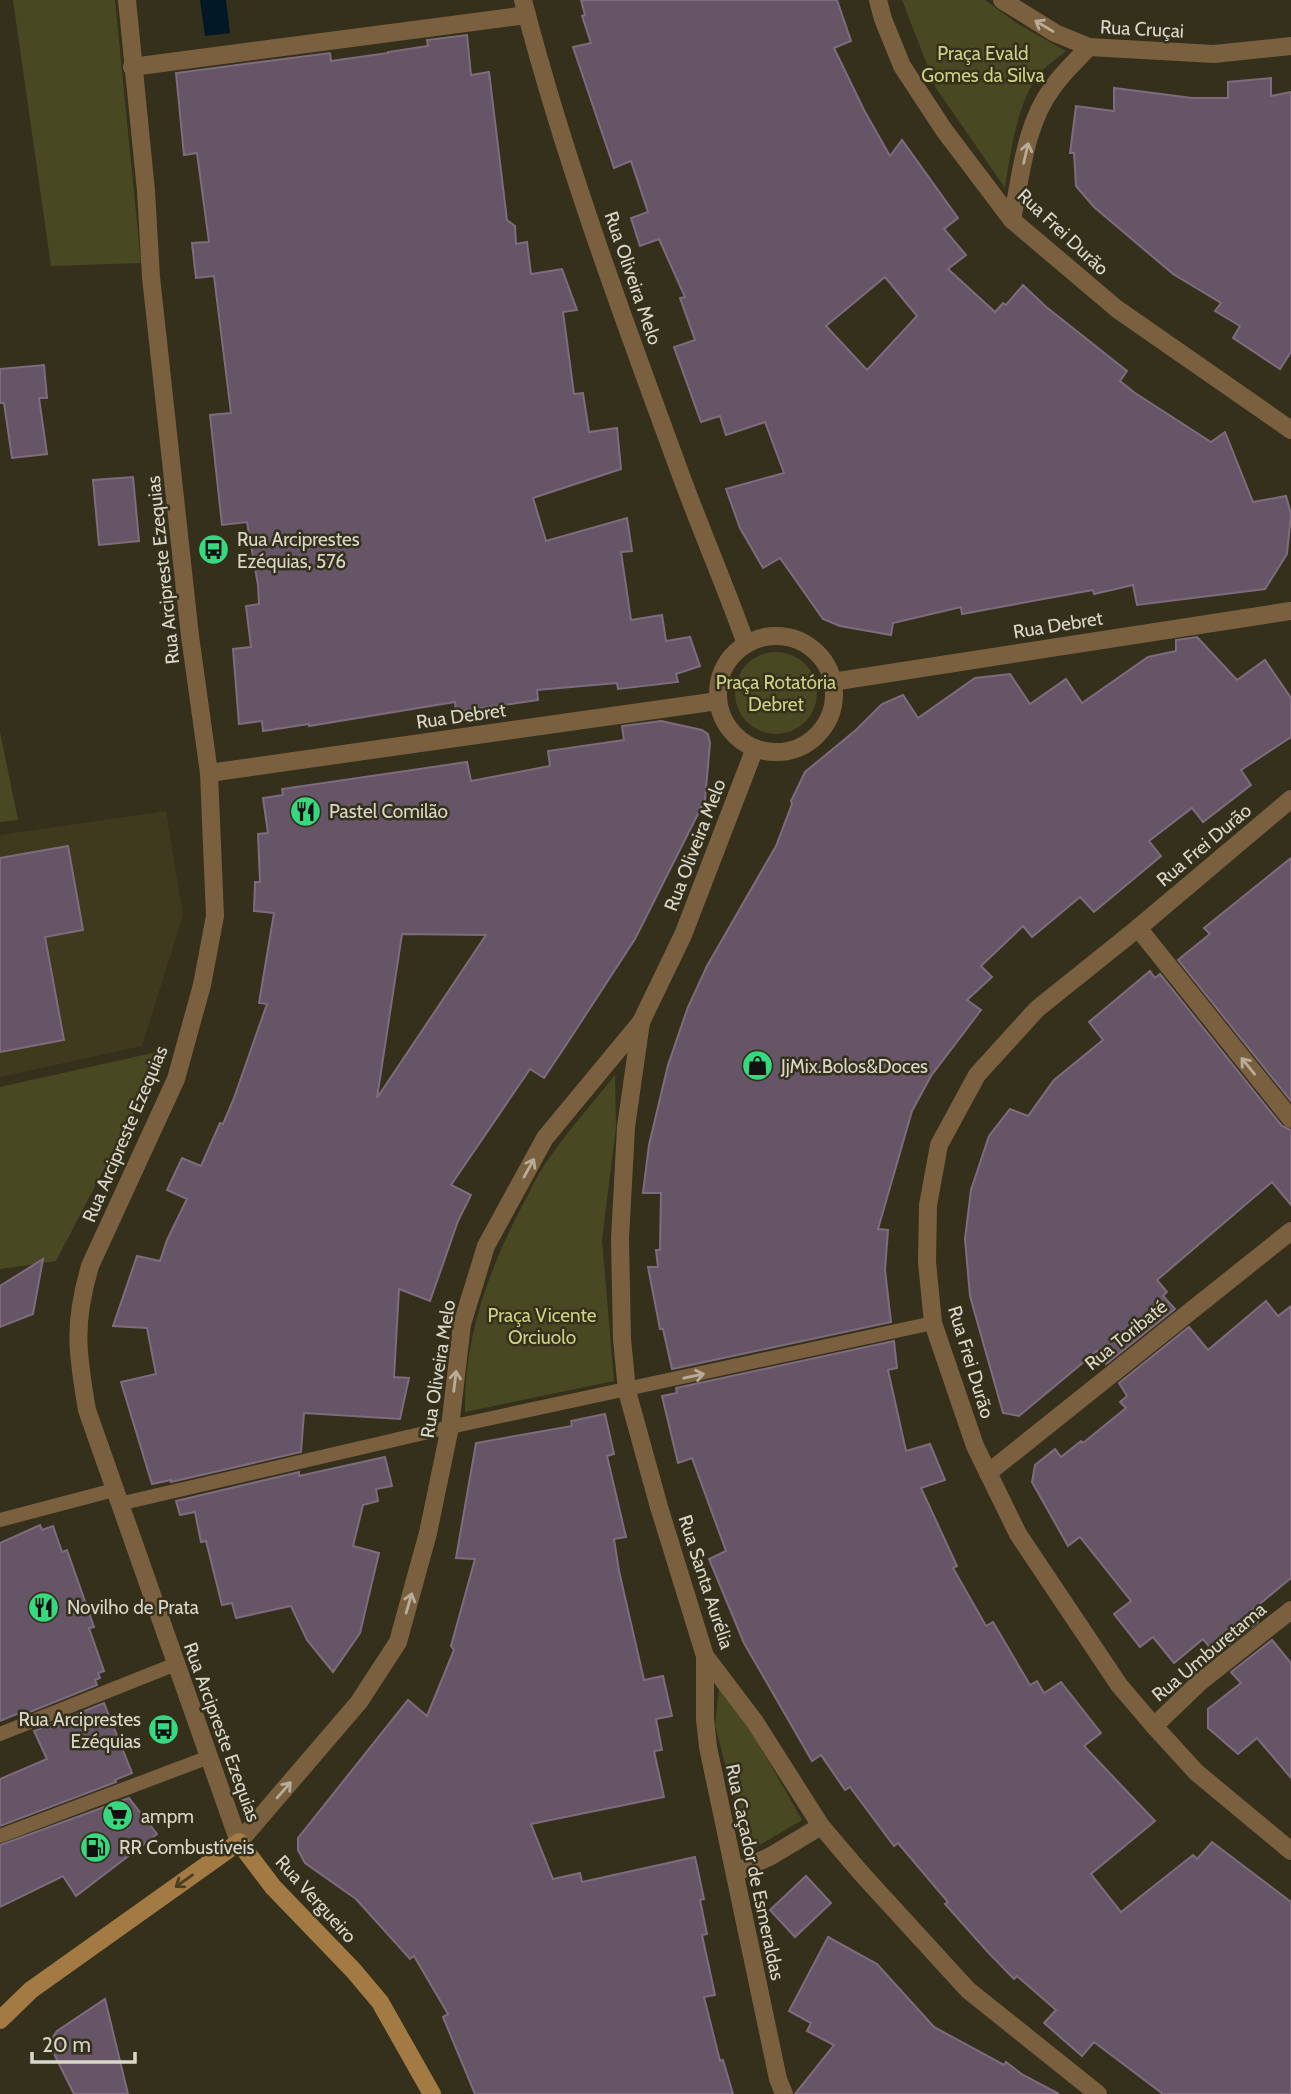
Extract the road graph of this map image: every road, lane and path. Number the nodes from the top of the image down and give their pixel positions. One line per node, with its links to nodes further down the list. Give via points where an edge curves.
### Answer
1 (127, 0): 7 (street, Rua Arcipreste Ezequias)
2 (878, 0): 8 (street, Rua Frei Durão, via 902,65 944,130)
3 (1002, 0): 6 (street, Rua Cruçai, one-way to 3, via 1055,33)
4 (525, 7): 7 (street); 11 (street, Rua Oliveira Melo, via 541,70 606,266)
5 (1291, 46): 6 (street, Rua Cruçai, via 1214,54)
6 (1089, 47): 8 (street, one-way to 6, via 1035,117 1052,87)
7 (132, 67): 15 (street, Rua Arcipreste Ezequias, via 190,636)
8 (1013, 220): 9 (street, Rua Frei Durão, via 1117,309)
9 (1291, 430)
10 (1291, 612): 12 (street, Rua Debret)
11 (746, 644): 12 (street, via 764,636 802,642 817,653); 13 (street, via 724,668)
12 (832, 682): 14 (street, via 832,707 811,739 794,749)
13 (718, 701): 14 (street, via 730,730); 15 (street, Rua Debret)
14 (755, 748): 18 (street, Rua Oliveira Melo, via 683,935)
15 (209, 773): 25 (street, Rua Arcipreste Ezequias, via 215,916 202,985 176,1079 90,1266 81,1299 78,1356 87,1410)
16 (1291, 799): 17 (street, Rua Frei Durão)
17 (1138, 928): 19 (street, one-way to 17); 21 (street, Rua Frei Durão, via 1037,1009 977,1075 939,1145 928,1205)
18 (641, 1022): 22 (street, Rua Santa Aurélia, via 626,1127 620,1240 621,1339); 23 (street, Rua Oliveira Melo, one-way to 18, via 462,1324 486,1246 545,1138)
19 (1291, 1119)
20 (1291, 1231): 24 (street, Rua Toribaté)
21 (933, 1323): 22 (lane, one-way to 21); 24 (street, Rua Frei Durão)
22 (627, 1391): 23 (lane); 28 (street, Rua Santa Aurélia)
23 (450, 1427): 25 (lane); 35 (street, Rua Oliveira Melo, one-way to 23, via 359,1702 398,1642 428,1533)
24 (988, 1472): 30 (street, Rua Frei Durão, via 1018,1534 1119,1685)
25 (116, 1497): 26 (lane); 29 (street, Rua Arcipreste Ezequias)
26 (0, 1520)
27 (1291, 1610): 30 (street, Rua Umburetama, via 1200,1682)
28 (705, 1656): 33 (street, Rua Santa Aurélia, via 755,1722); 37 (street, Rua Caçador de Esmeraldas, via 708,1747)
29 (176, 1664): 31 (lane); 32 (street, Rua Arcipreste Ezequias)
30 (1154, 1726): 36 (street, Rua Frei Durão, via 1196,1772)
31 (0, 1734)
32 (209, 1757): 34 (lane); 35 (street, Rua Arcipreste Ezequias)
33 (821, 1825): 37 (street); 41 (street, Rua Santa Aurélia, via 968,1990)
34 (0, 1836)
35 (239, 1842): 38 (main road, one-way to 38, via 31,1990); 39 (main road, Rua Vergueiro, via 273,1887 380,2001)
36 (1291, 1850)
37 (735, 1873): 40 (street, Rua Caçador de Esmeraldas)
38 (0, 2020)
39 (432, 2094)
40 (784, 2094)
41 (1098, 2094)

